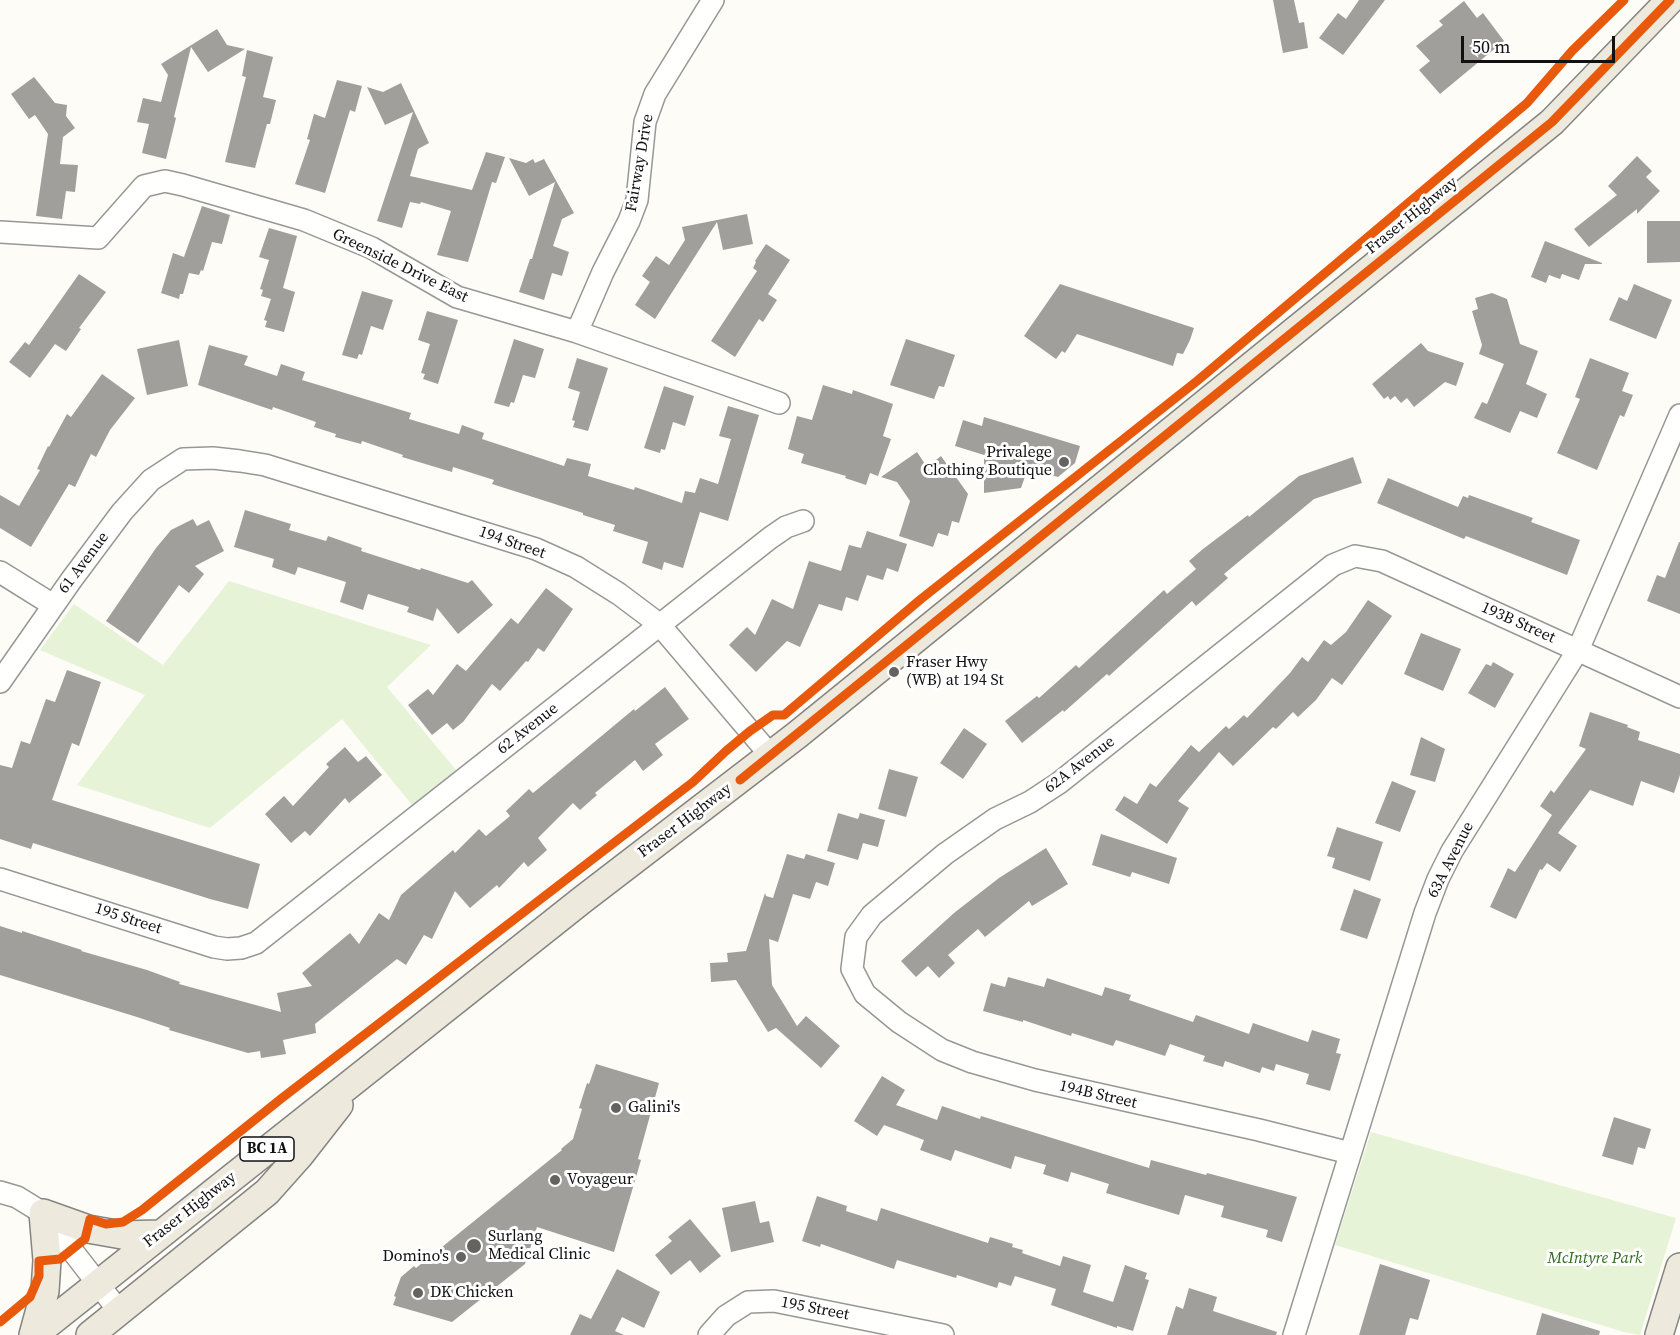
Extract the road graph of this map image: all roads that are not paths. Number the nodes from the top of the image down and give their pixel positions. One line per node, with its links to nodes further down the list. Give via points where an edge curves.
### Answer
1 (713, 0): 6 (street, Fairway Drive, via 655,94 645,122 637,200)
2 (1670, 0): 4 (main road, Fraser Highway / BC 1A)
3 (1680, 11): 4 (main road, Fraser Highway, via 1587,102)
4 (1552, 122): 18 (main road, Fraser Highway / BC 1A)
5 (0, 232): 6 (street, Greenside Drive East, via 98,238 144,186 165,182 304,220 372,248 457,297)
6 (577, 332): 7 (street, Greenside Drive East)
7 (779, 403)
8 (1680, 415): 15 (street, 63A Avenue)
9 (183, 459): 13 (street, 61 Avenue, via 152,480 122,512); 14 (street, 194 Street, via 213,458 265,465 536,549 576,567)
10 (803, 521): 14 (street, 62 Avenue, via 770,538)
11 (1355, 556): 15 (street, 193B Street, via 1382,561); 21 (street, 62A Avenue, via 1333,565 1059,783 962,842 872,915 856,937 852,969)
12 (0, 572): 13 (street)
13 (53, 605): 16 (street, 61 Avenue)
14 (659, 624): 18 (street, 194 Street); 20 (street, 62 Avenue)
15 (1578, 650): 17 (street, 193B Street); 23 (street, 63A Avenue, via 1438,879)
16 (0, 682)
17 (1680, 697)
18 (771, 756): 22 (main road, Fraser Highway / BC 1A)
19 (0, 879): 20 (street, 195 Street, via 214,947 241,948)
20 (256, 943)
21 (865, 994): 23 (street, 194B Street, via 926,1041 972,1062 1100,1096)
22 (375, 1064): 26 (main road, Fraser Highway / BC 1A); 29 (main road, Fraser Highway, via 267,1192)
23 (1350, 1153): 34 (street, 63A Avenue)
24 (0, 1192): 25 (street)
25 (43, 1213): 26 (main road, via 88,1229); 28 (street); 30 (main road, via 46,1281)
26 (158, 1234): 28 (main road, Fraser Highway / BC 1A)
27 (1680, 1267): 35 (main road)
28 (98, 1283): 29 (street); 30 (main road, Fraser Highway / BC 1A)
29 (119, 1311): 31 (main road, Fraser Highway)
30 (33, 1335)
31 (90, 1335)
32 (709, 1335): 33 (street, 195 Street, via 726,1316 748,1302 774,1301)
33 (938, 1335)
34 (1294, 1335)
35 (1659, 1335)

